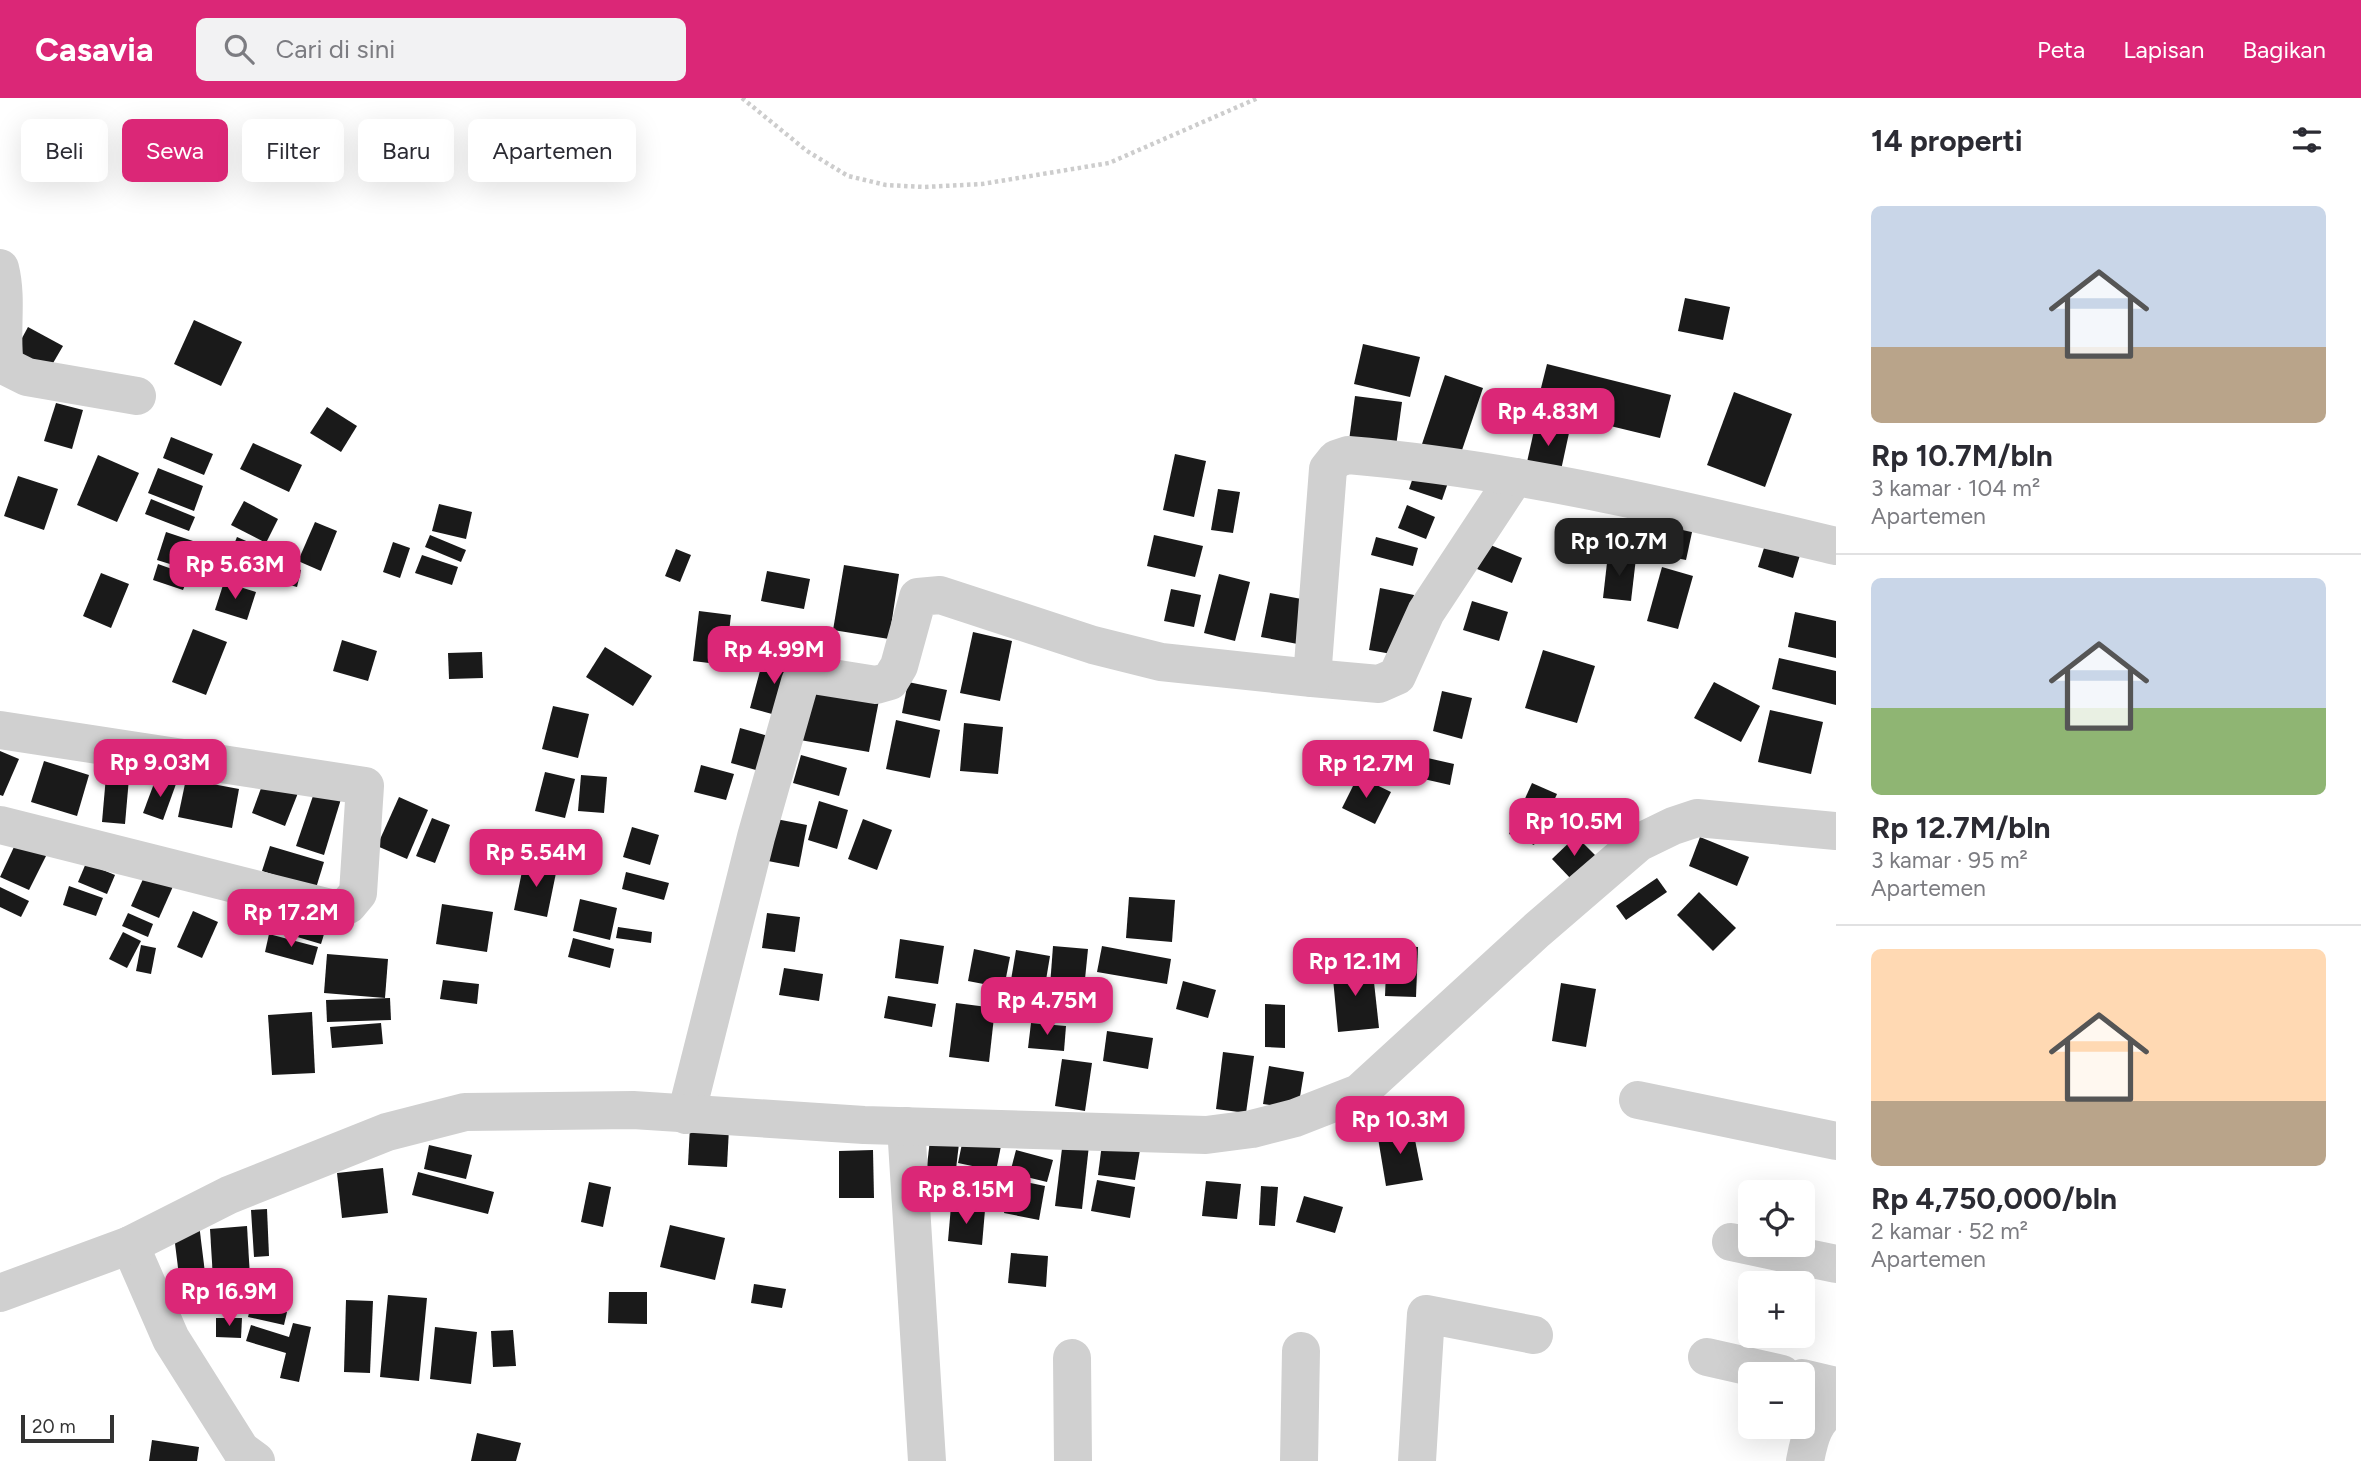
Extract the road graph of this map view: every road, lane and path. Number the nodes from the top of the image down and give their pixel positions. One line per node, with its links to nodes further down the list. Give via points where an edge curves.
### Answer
1 (743, 98): 2 (path, via 807,152 848,176 924,187 982,184 1109,163)
2 (1258, 98)
3 (0, 268): 4 (street, via 5,366 27,377)
4 (137, 396)
5 (1515, 477): 6 (street); 7 (street, via 1426,612 1396,676 1379,684); 7 (street, via 1433,462 1348,455 1331,463 1320,546)
6 (1836, 546)
7 (1312, 678): 12 (street, via 1161,663 926,594 918,597 912,610 899,666 890,681 876,685 803,677)
8 (0, 730): 9 (street, via 365,786 358,893 338,910)
9 (0, 825)
10 (1836, 831): 13 (street, via 1697,818 1638,843 1359,1093 1295,1118 1206,1135)
11 (1638, 1100): 14 (street)
12 (686, 1115): 13 (street); 16 (street, via 561,1108 465,1112 387,1132 274,1176)
13 (906, 1126): 28 (street)
14 (1836, 1141)
15 (1731, 1242): 17 (street)
16 (130, 1245): 18 (street); 27 (street, via 171,1339 242,1450)
17 (1836, 1264)
18 (0, 1293)
19 (1534, 1335): 31 (street, via 1426,1314)
20 (1301, 1351): 30 (street)
21 (1707, 1357): 23 (street)
22 (1072, 1358): 29 (street)
23 (1738, 1364)
24 (1815, 1381): 25 (street)
25 (1836, 1385)
26 (1836, 1408): 32 (street, via 1819,1421)
27 (256, 1461)
28 (927, 1461)
29 (1073, 1461)
30 (1299, 1461)
31 (1416, 1461)
32 (1805, 1461)

